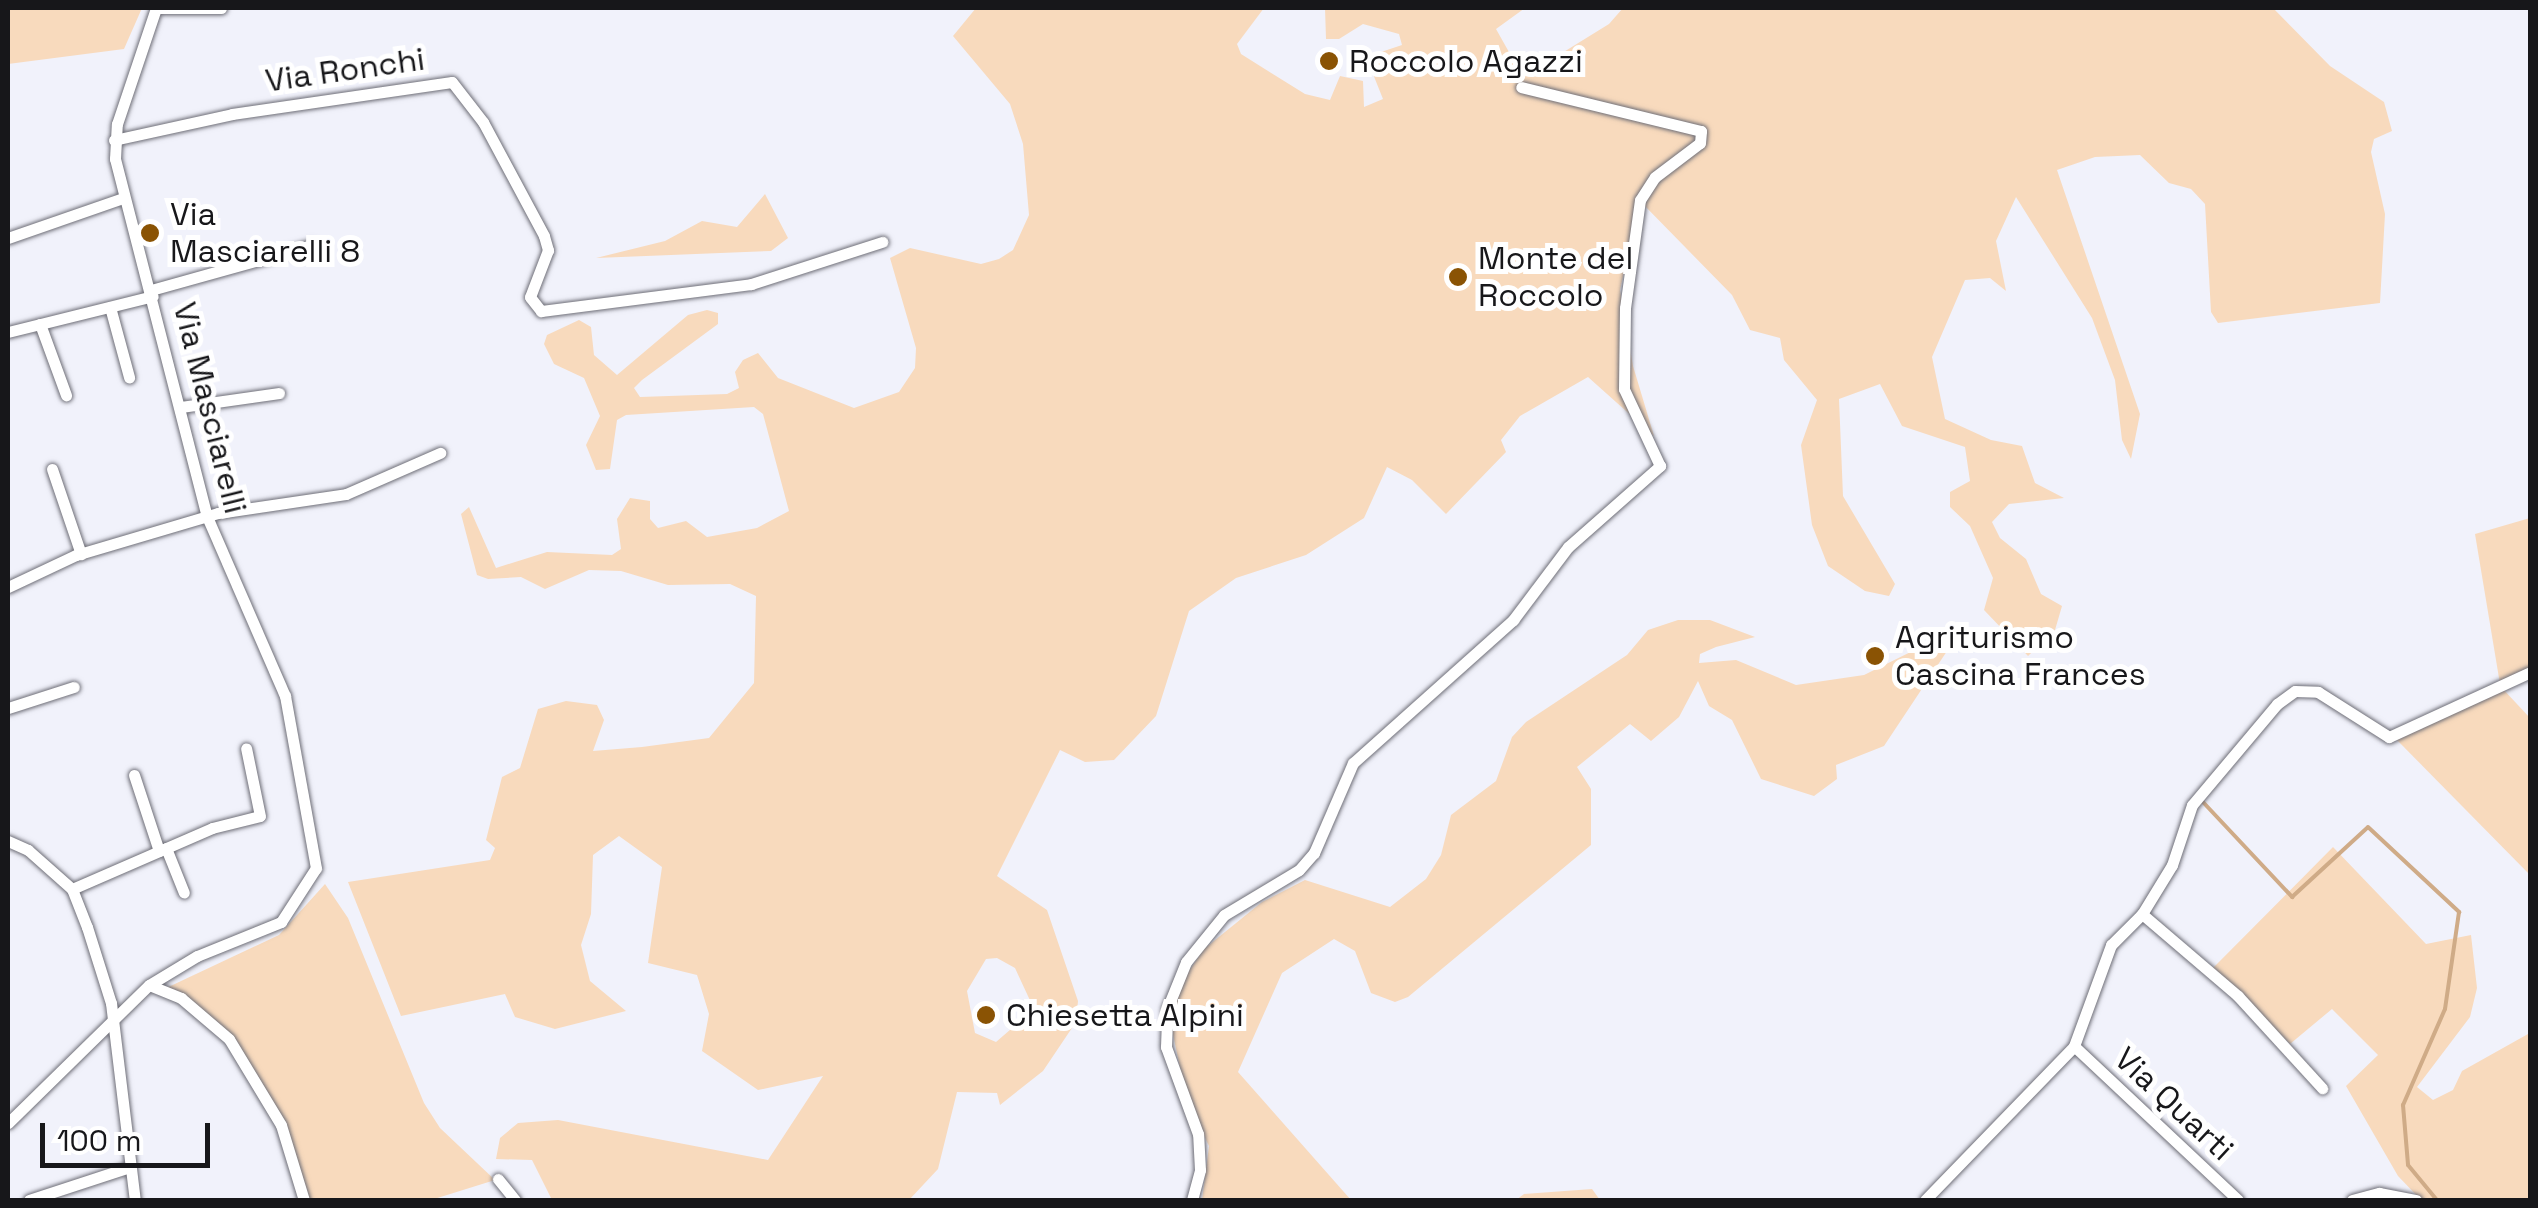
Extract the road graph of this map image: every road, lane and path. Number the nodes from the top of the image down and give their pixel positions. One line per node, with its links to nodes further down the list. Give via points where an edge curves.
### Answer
1 (156, 8): 2 (street); 4 (street, Via Masciarelli)
2 (221, 8)
3 (1522, 87): 44 (street, via 1701,131 1700,143 1655,177 1640,200 1625,308 1624,389 1660,466 1568,547 1513,620 1352,762 1314,853 1299,870 1224,915 1186,962 1167,1009 1166,1047 1198,1134 1200,1170)
4 (114, 140): 5 (street, Via Masciarelli); 7 (street, Via Ronchi, via 232,114 452,82 482,122 544,236 548,250 530,297 540,312 751,284)
5 (123, 198): 6 (street); 9 (street, Via Masciarelli)
6 (8, 238)
7 (882, 242)
8 (312, 245): 9 (street)
9 (152, 293): 10 (street); 16 (street, Via Masciarelli)
10 (110, 307): 11 (street); 13 (street)
11 (40, 324): 12 (street); 15 (street)
12 (8, 332)
13 (129, 377)
14 (278, 393): 16 (street)
15 (66, 395)
16 (181, 408): 19 (street, Via Masciarelli)
17 (440, 453): 19 (street, via 346,494)
18 (52, 469): 20 (street)
19 (206, 517): 20 (street); 33 (street, Via Masciarelli, via 285,696 316,868 281,922 197,956)
20 (81, 554): 22 (street)
21 (8, 570): 22 (street)
22 (10, 585)
23 (2530, 672): 32 (street, via 2389,737 2318,692 2295,692 2242,742 2192,805 2172,865)
24 (74, 687): 25 (street)
25 (8, 708)
26 (246, 748): 29 (street, via 260,816)
27 (134, 775): 29 (street)
28 (8, 840): 30 (street)
29 (163, 850): 30 (street); 31 (street)
30 (72, 889): 34 (street)
31 (184, 893)
32 (2142, 914): 35 (street, via 2111,945); 36 (street, via 2238,996)
33 (149, 985): 34 (street, Via Masciarelli); 42 (street, via 181,998 229,1038 281,1124)
34 (112, 1020): 37 (street, Via Masciarelli); 38 (street, via 128,1102)
35 (2074, 1046): 45 (street); 46 (street, Via Quarti)
36 (2322, 1088)
37 (8, 1123)
38 (130, 1167): 40 (street); 41 (street)
39 (498, 1179): 43 (street)
40 (29, 1200)
41 (136, 1200)
42 (304, 1200)
43 (515, 1200)
44 (1192, 1200)
45 (1926, 1200)
46 (2238, 1200)
47 (2352, 1200): 48 (street, via 2379,1193)
48 (2416, 1200)

